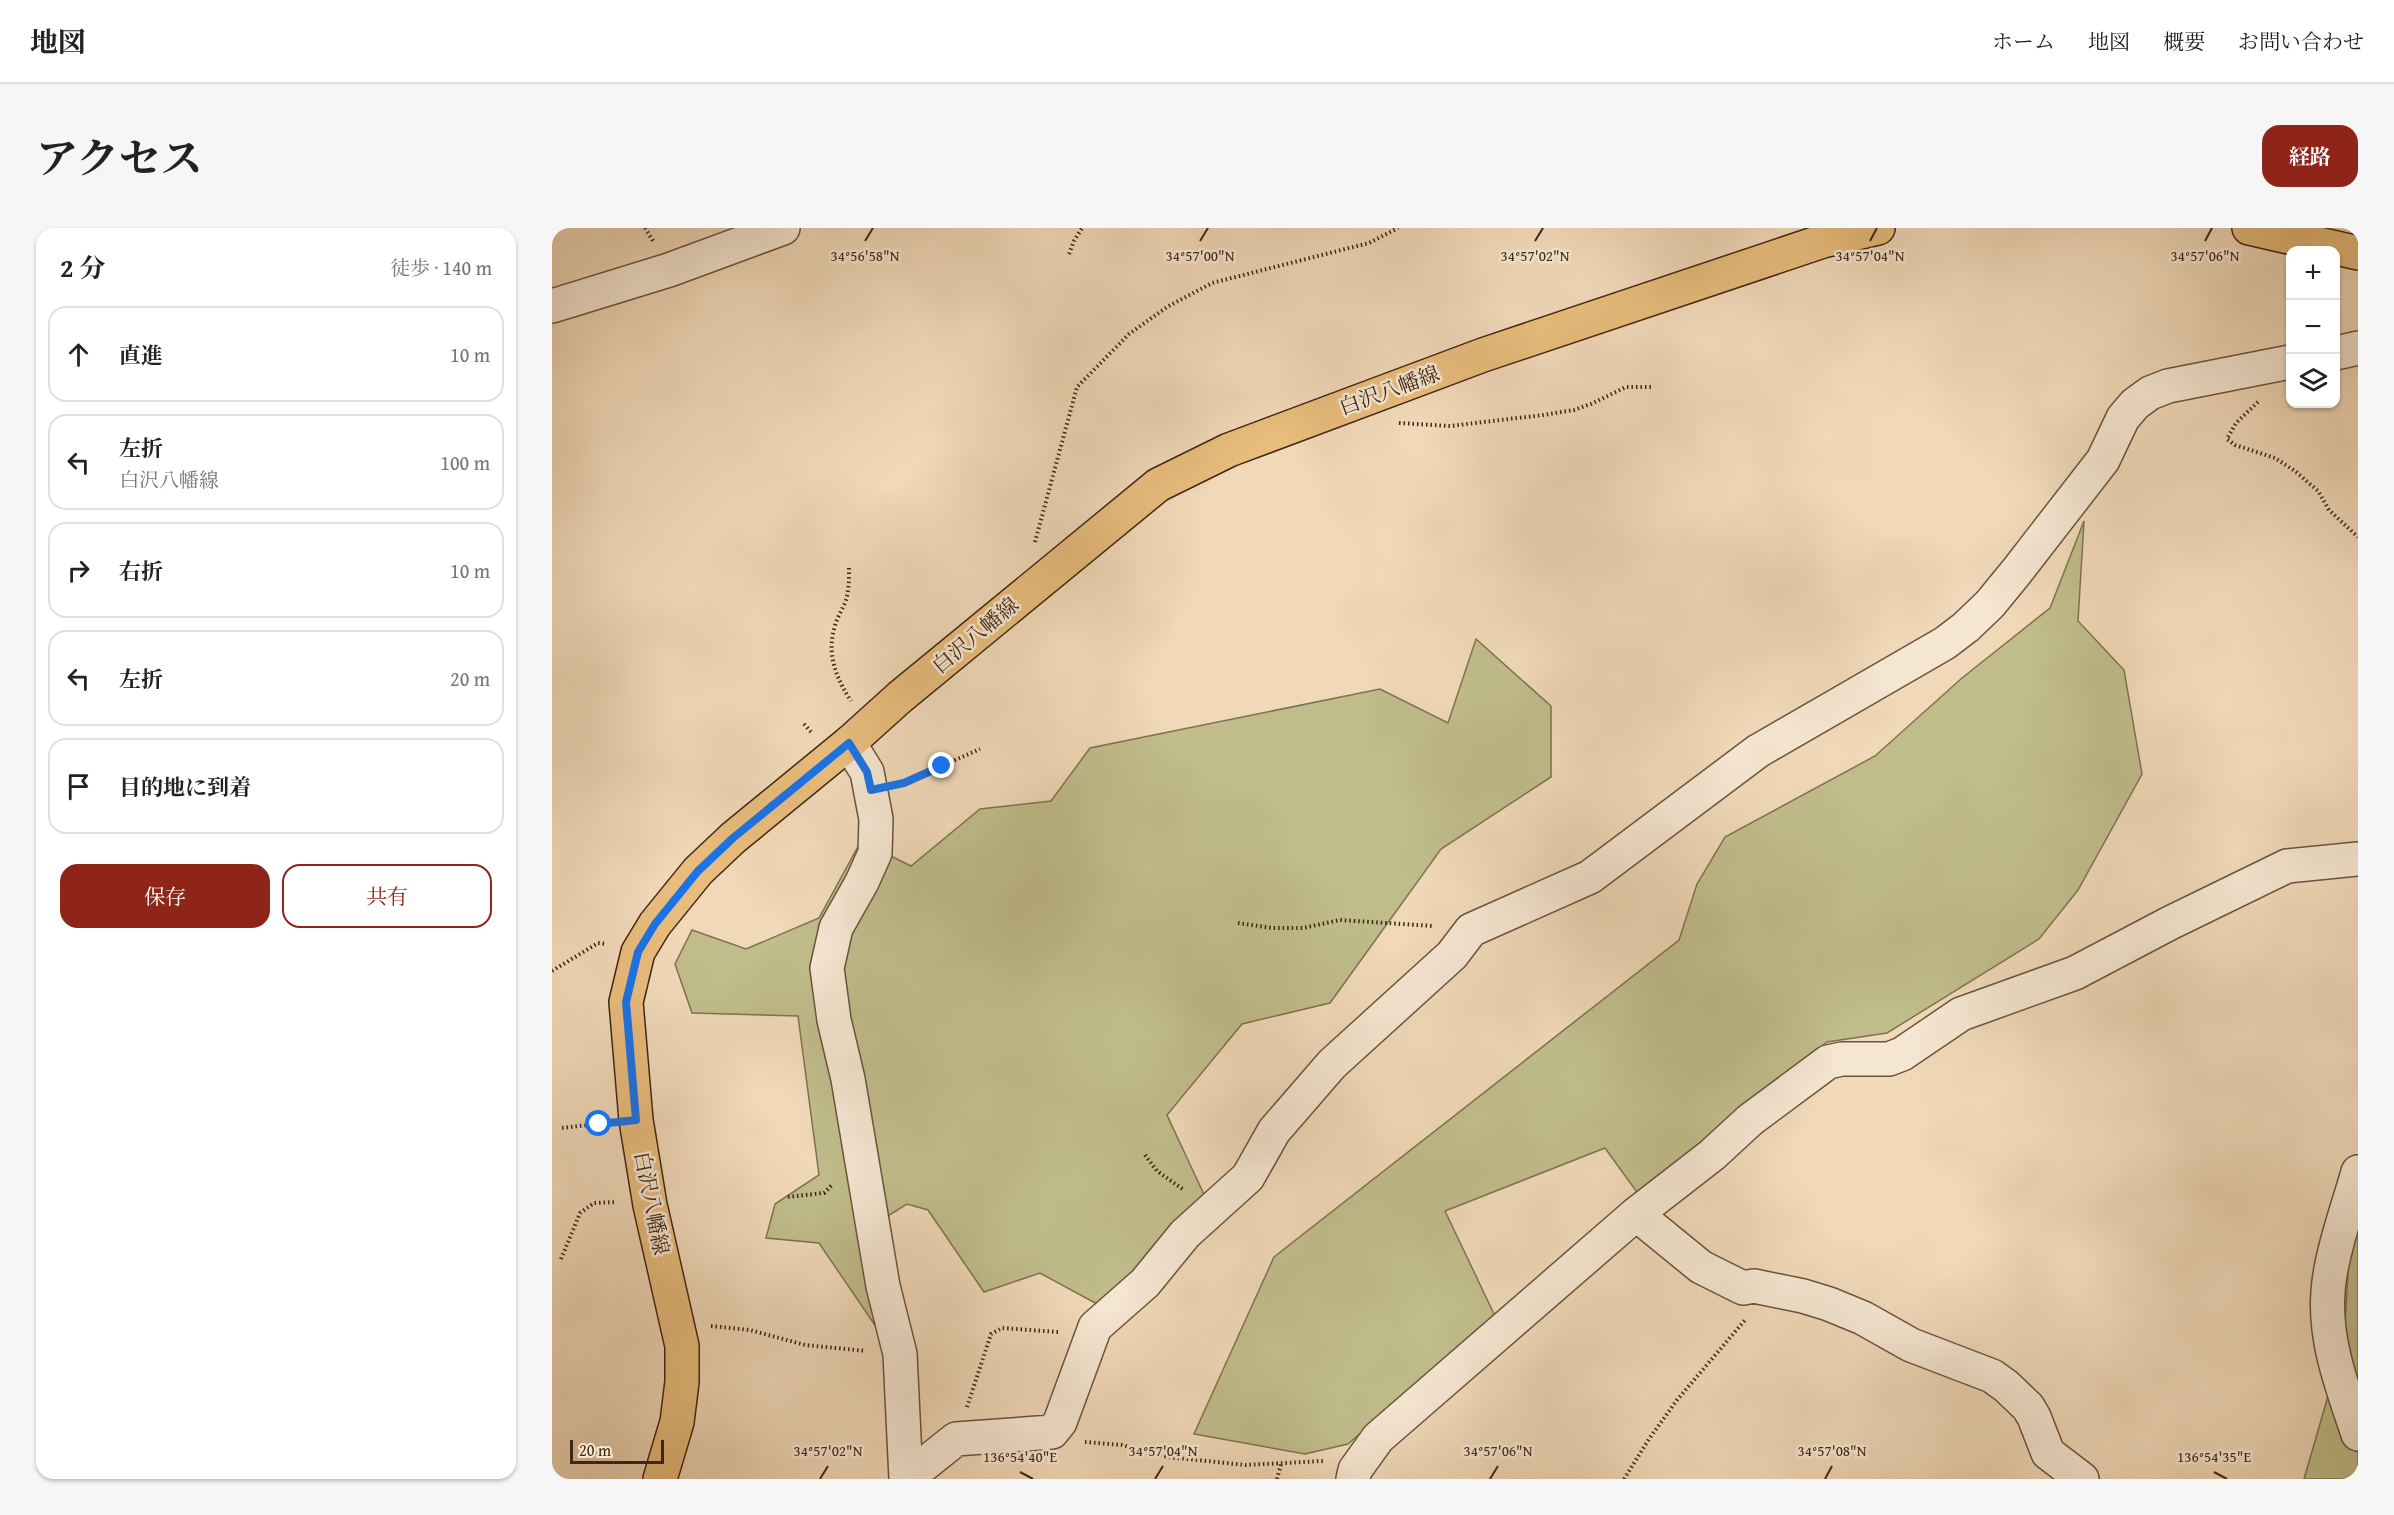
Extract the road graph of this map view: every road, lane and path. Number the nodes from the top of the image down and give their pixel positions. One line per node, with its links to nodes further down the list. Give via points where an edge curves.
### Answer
1 (783, 228): 8 (street, via 669,270)
2 (1082, 228): 7 (path)
3 (1398, 228): 17 (path, via 1369,243 1212,283 1167,306 1097,366 1077,387 1030,562)
4 (1878, 228): 17 (main road, 白沢八幡線, via 1823,241 1494,351 1229,450 1158,485)
5 (2249, 228): 6 (main road)
6 (2358, 253)
7 (1069, 254)
8 (552, 306)
9 (2358, 348): 10 (street)
10 (2340, 352)
11 (2286, 363): 23 (street, via 2150,393 2123,418 2103,460 1990,604 1966,627 1936,649 1758,751 1590,877)
12 (1653, 387): 14 (path, via 1626,387 1574,410 1543,415 1450,426)
13 (2264, 398): 15 (path, via 2236,423 2227,439 2275,458 2295,471)
14 (1392, 423)
15 (2358, 537)
16 (849, 568): 18 (path, via 846,601 831,644 832,659)
17 (1038, 582): 18 (main road, 白沢八幡線)
18 (858, 735): 20 (street); 24 (main road, 白沢八幡線, via 698,871 655,924)
19 (980, 749): 20 (path, via 904,783)
20 (871, 790): 37 (street, via 876,819 875,853 836,928 827,968 883,1286)
21 (2358, 859): 32 (street, via 2288,866 2075,973 1961,1014 1902,1054 1888,1059 1828,1062)
22 (1238, 923): 23 (path, via 1303,928 1340,920)
23 (1471, 930): 31 (street, via 1452,955 1332,1064 1274,1131 1248,1177)
24 (638, 952): 25 (path, via 598,943); 26 (main road, 白沢八幡線, via 626,1002)
25 (552, 970)
26 (636, 1120): 27 (path); 30 (main road, 白沢八幡線)
27 (561, 1128)
28 (1145, 1155): 31 (path, via 1157,1171)
29 (2358, 1172): 39 (street, via 2328,1289 2327,1310 2338,1372)
30 (650, 1205): 33 (path, via 594,1203 580,1213); 35 (main road, 白沢八幡線)
31 (1213, 1208): 36 (street, via 1185,1234 1145,1283 1095,1327)
32 (1636, 1214): 34 (street, via 1701,1267 1743,1288); 42 (street, via 1378,1438)
33 (561, 1259)
34 (1754, 1286): 46 (path, via 1744,1323 1677,1400); 47 (street, via 1829,1304 1911,1345 1992,1377 2028,1407 2048,1453)
35 (677, 1321): 37 (path, via 750,1330 805,1345 870,1352); 43 (main road, 白沢八幡線, via 682,1382 677,1422)
36 (1091, 1337): 38 (street, via 1060,1422); 40 (path, via 1082,1333 1002,1328 991,1334 964,1418 954,1433)
37 (898, 1346): 44 (street)
38 (1052, 1432): 40 (street); 41 (path, via 1070,1441 1122,1445 1168,1457 1246,1465)
39 (2358, 1434)
40 (956, 1439): 44 (street)
41 (1281, 1464): 42 (path, via 1346,1460); 45 (path)
42 (1357, 1472)
43 (660, 1479)
44 (906, 1479)
45 (1277, 1479)
46 (1624, 1479)
47 (2082, 1479)

